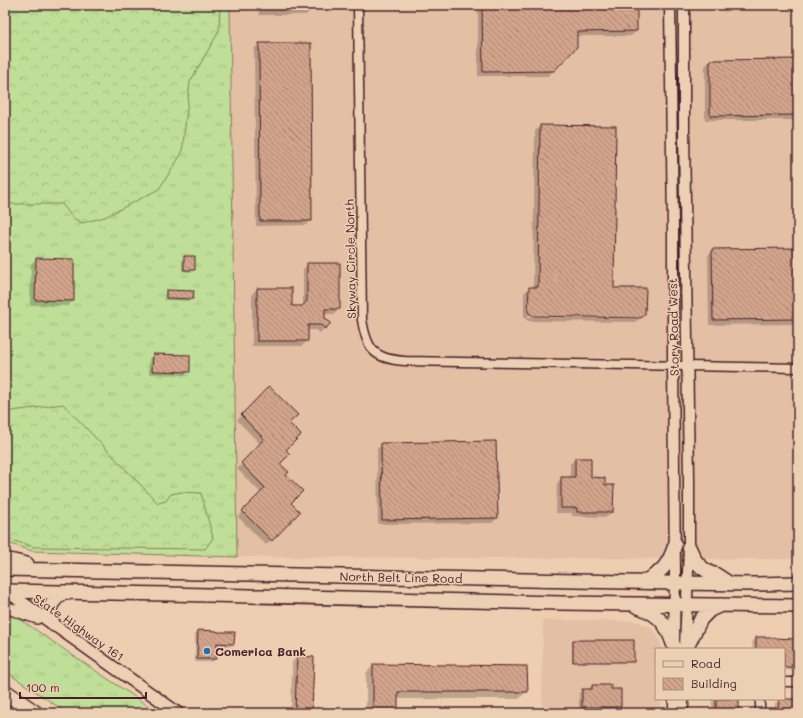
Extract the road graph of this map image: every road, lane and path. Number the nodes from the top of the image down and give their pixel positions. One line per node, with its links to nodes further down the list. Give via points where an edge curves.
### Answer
1 (358, 5): 4 (street, Skyway Circle North, via 362,320 368,343 374,352 382,358 405,361)
2 (670, 5): 4 (street, Story Road West)
3 (684, 5): 5 (street, Story Road West)
4 (673, 366): 5 (street, Skyway Circle North); 7 (street, Story Road West)
5 (687, 366): 6 (street, Skyway Circle North); 8 (street, Story Road West)
6 (798, 368)
7 (675, 545): 13 (main road, via 664,568); 14 (street, Story Road West)
8 (689, 547): 14 (street, Story Road West); 16 (main road, via 701,567)
9 (5, 559): 11 (main road)
10 (5, 569): 11 (main road, North Belt Line Road)
11 (58, 570): 12 (main road, North Belt Line Road)
12 (229, 574): 13 (main road, North Belt Line Road); 19 (main road)
13 (643, 582): 14 (main road, North Belt Line Road)
14 (681, 583): 16 (main road, North Belt Line Road); 21 (street, Story Road West)
15 (798, 583): 16 (main road, North Belt Line Road)
16 (731, 584)
17 (5, 591): 18 (main road, North Belt Line Road); 25 (main road, State Highway 161)
18 (64, 592): 19 (main road, North Belt Line Road); 25 (main road, via 51,606)
19 (229, 596): 20 (main road, North Belt Line Road)
20 (620, 603): 21 (main road, North Belt Line Road); 26 (main road, via 651,613 662,622)
21 (681, 604): 22 (main road, North Belt Line Road); 26 (street, Story Road West)
22 (723, 605): 24 (main road, North Belt Line Road); 26 (main road, via 710,610 701,619)
23 (5, 606): 25 (main road)
24 (798, 606)
25 (51, 623): 34 (main road, State Highway 161)
26 (680, 648)
27 (785, 682): 28 (street)
28 (798, 682)
29 (5, 692): 33 (highway)
30 (674, 700): 35 (street, via 674,706)
31 (683, 700): 35 (street)
32 (760, 700): 36 (street)
33 (35, 713)
34 (178, 713)
35 (679, 713)
36 (760, 713)

